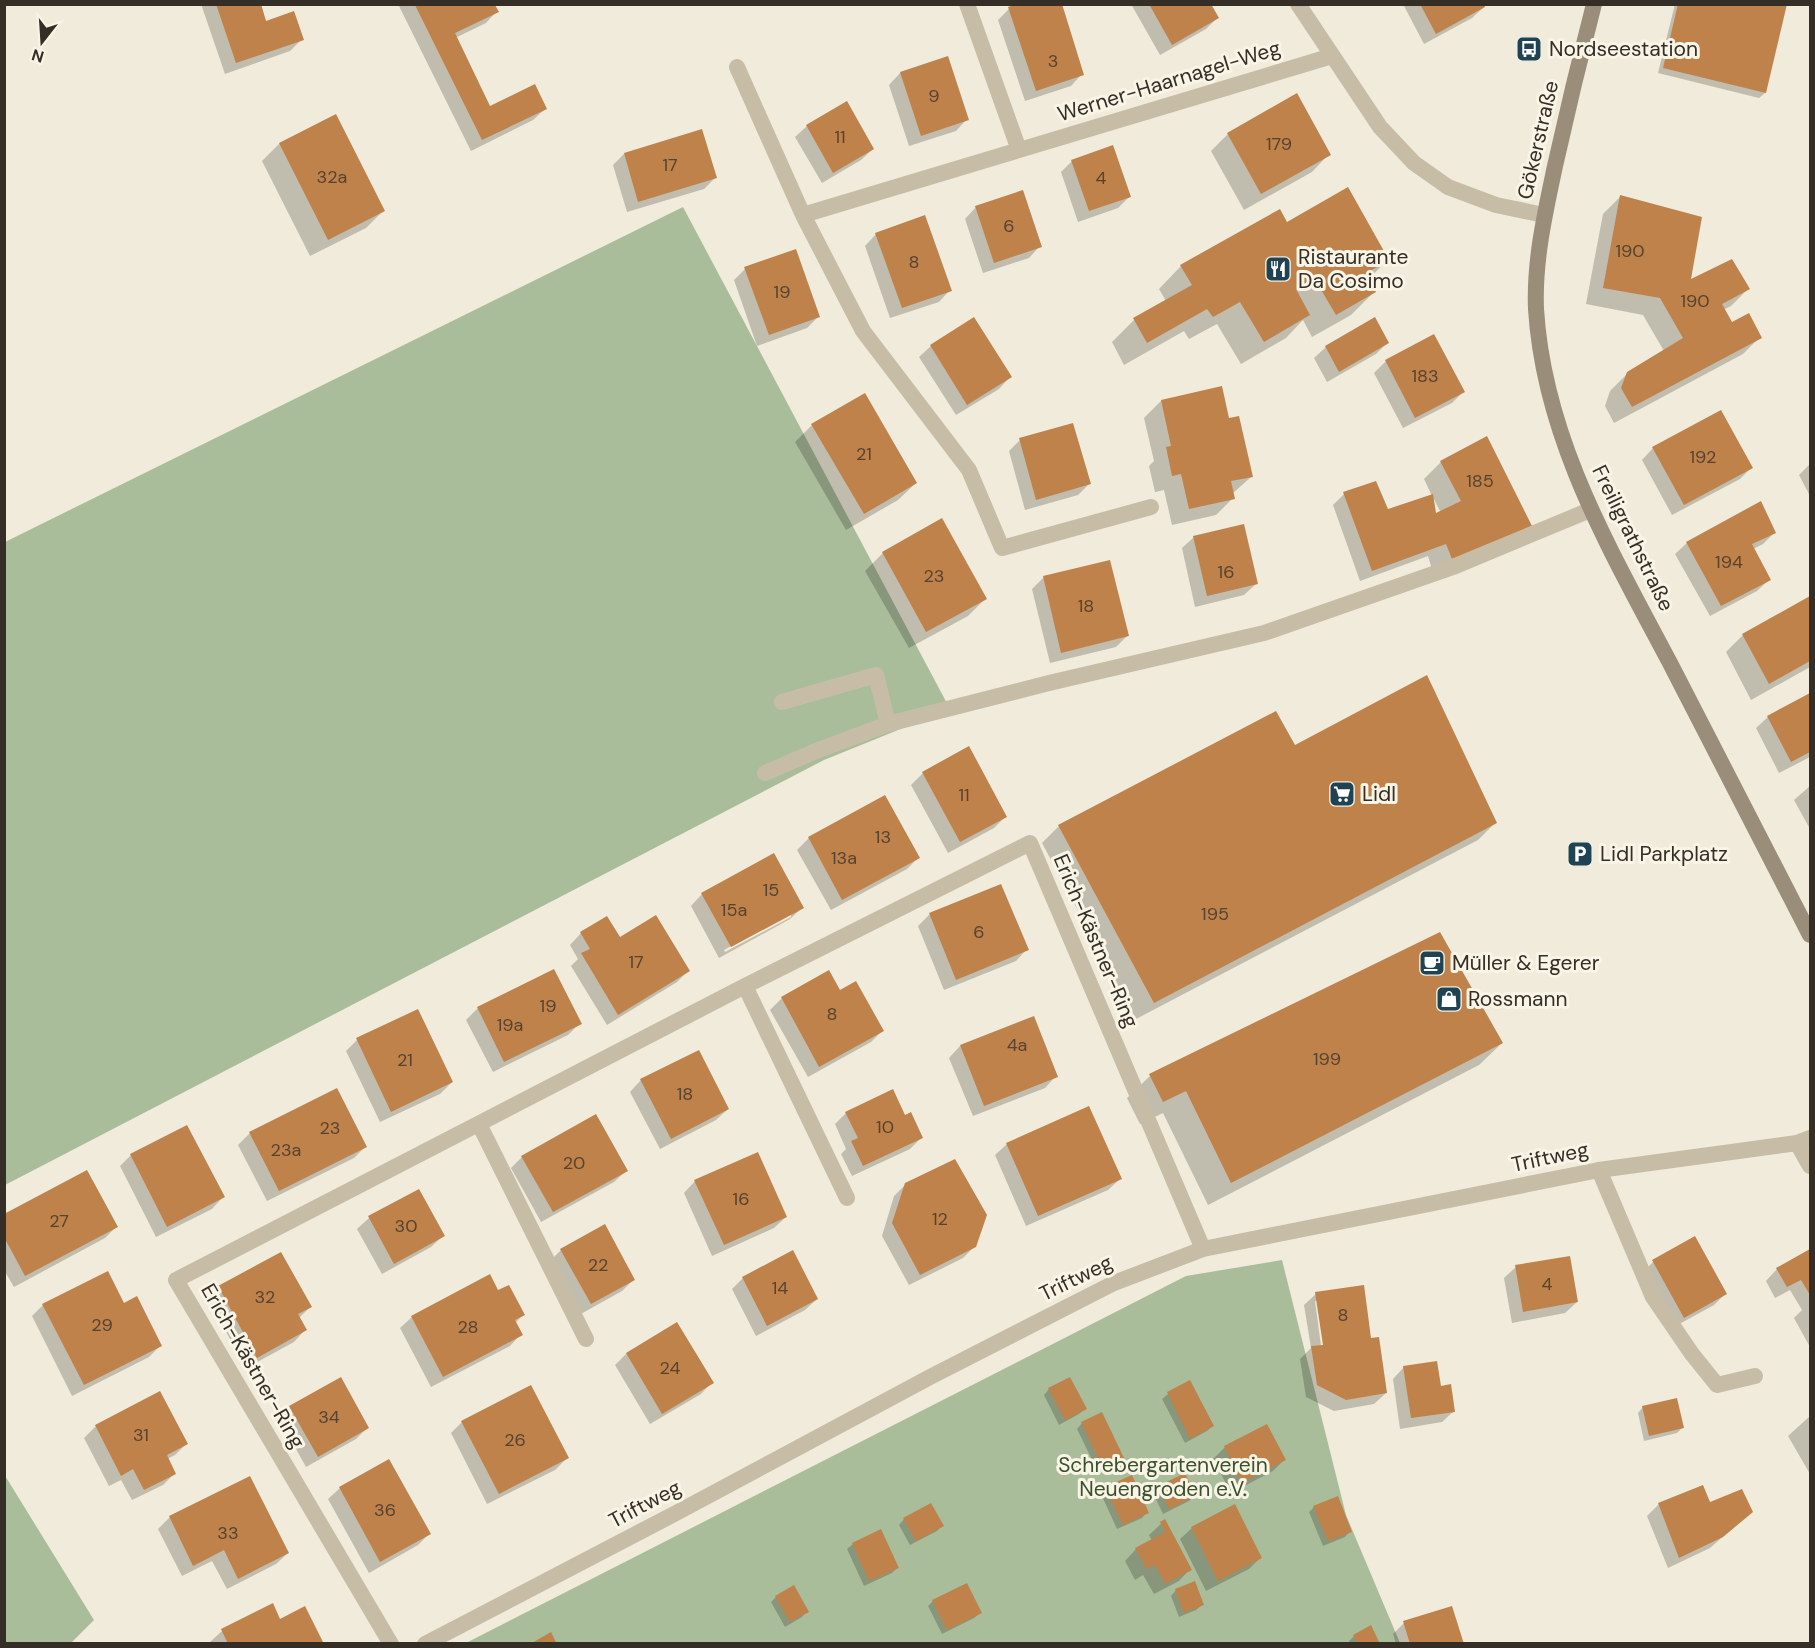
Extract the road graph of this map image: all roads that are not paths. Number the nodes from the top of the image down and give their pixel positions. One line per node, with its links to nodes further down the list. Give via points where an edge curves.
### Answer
1 (967, 4): 6 (street)
2 (1298, 4): 4 (street)
3 (1594, 4): 8 (main road, Gökerstraße)
4 (1332, 56): 6 (street, Werner-Haarnagel-Weg); 8 (street, via 1380,127 1414,163 1448,187 1496,204)
5 (737, 67): 7 (street)
6 (1019, 150): 7 (street, Werner-Haarnagel-Weg)
7 (803, 215): 9 (street, via 863,331 969,470 1002,548)
8 (1545, 215): 10 (main road, Freiligrathstraße, via 1536,309 1543,365 1556,419)
9 (1151, 507)
10 (1590, 510): 12 (street, via 1454,567 1264,633); 14 (main road, Freiligrathstraße)
11 (782, 702): 12 (street, via 876,675)
12 (888, 724): 13 (street)
13 (765, 773)
14 (1810, 935)
15 (745, 986): 16 (street, Erich-Kästner-Ring); 20 (street); 21 (street, Erich-Kästner-Ring, via 1030,843)
16 (479, 1124): 22 (street); 24 (street, Erich-Kästner-Ring, via 176,1280)
17 (1804, 1140): 18 (street); 19 (street, Triftweg)
18 (1810, 1166)
19 (1599, 1170): 21 (street, Triftweg); 23 (street, via 1653,1297 1692,1354 1717,1385)
20 (847, 1198)
21 (1203, 1249): 25 (street, Triftweg, via 1114,1282)
22 (586, 1339)
23 (1755, 1376)
24 (391, 1644)
25 (425, 1644)

